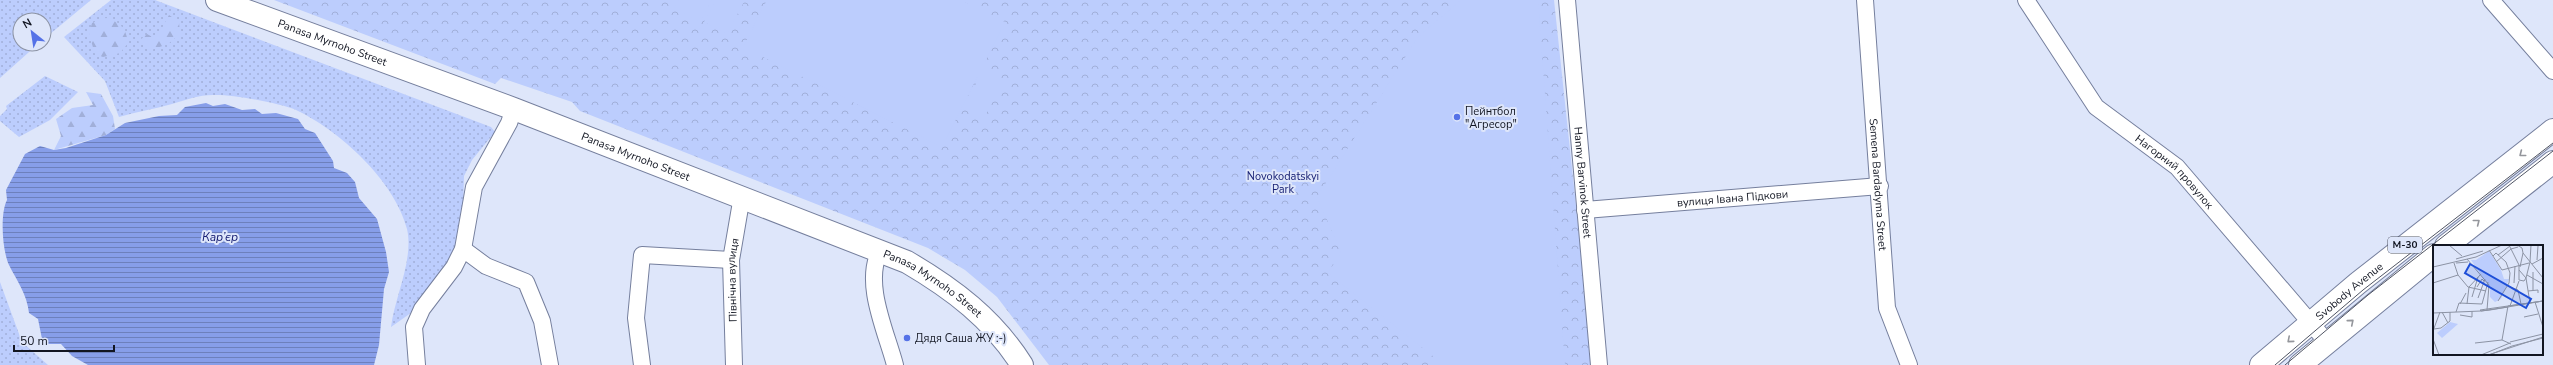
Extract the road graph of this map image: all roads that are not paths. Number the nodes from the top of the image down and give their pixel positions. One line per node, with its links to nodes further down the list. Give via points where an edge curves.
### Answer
1 (217, 0): 7 (main road, Panasa Myrnoho Street)
2 (1567, 0): 12 (street, Hanny Barvinok Street)
3 (1865, 0): 10 (street, Semena Bardadyma Street)
4 (2026, 0): 18 (street, Нагорний провулок, via 2096,107 2177,167)
5 (2491, 0): 6 (street)
6 (2553, 71)
7 (514, 109): 11 (main road, Panasa Myrnoho Street); 14 (street, via 510,123 474,187)
8 (2553, 130): 18 (main road, Svobody Avenue / М-30, one-way to 18)
9 (2553, 162): 13 (main road, one-way to 9)
10 (1880, 186): 12 (street, вулиця Івана Підкови); 27 (street, Semena Bardadyma Street, via 1887,308)
11 (742, 196): 15 (main road, Panasa Myrnoho Street); 17 (street, Північна вулиця)
12 (1585, 210): 26 (street, Hanny Barvinok Street)
13 (2447, 245)
14 (463, 249): 20 (street, via 454,267 422,309 414,327); 21 (street, via 486,266 526,282 542,321)
15 (880, 251): 24 (street, via 874,263 872,284); 25 (main road, Panasa Myrnoho Street, via 926,273 968,303 995,327)
16 (2433, 256): 19 (main road, М-30, one-way to 16)
17 (731, 260): 22 (street, via 642,255 636,318); 23 (street, Північна вулиця)
18 (2310, 323): 19 (street, Нагорний провулок); 28 (main road, Svobody Avenue / М-30, one-way to 28)
19 (2327, 342): 29 (main road, М-30)
20 (417, 365)
21 (550, 365)
22 (642, 365)
23 (734, 365)
24 (895, 365)
25 (1022, 365)
26 (1599, 365)
27 (1909, 365)
28 (2261, 365)
29 (2300, 365)

